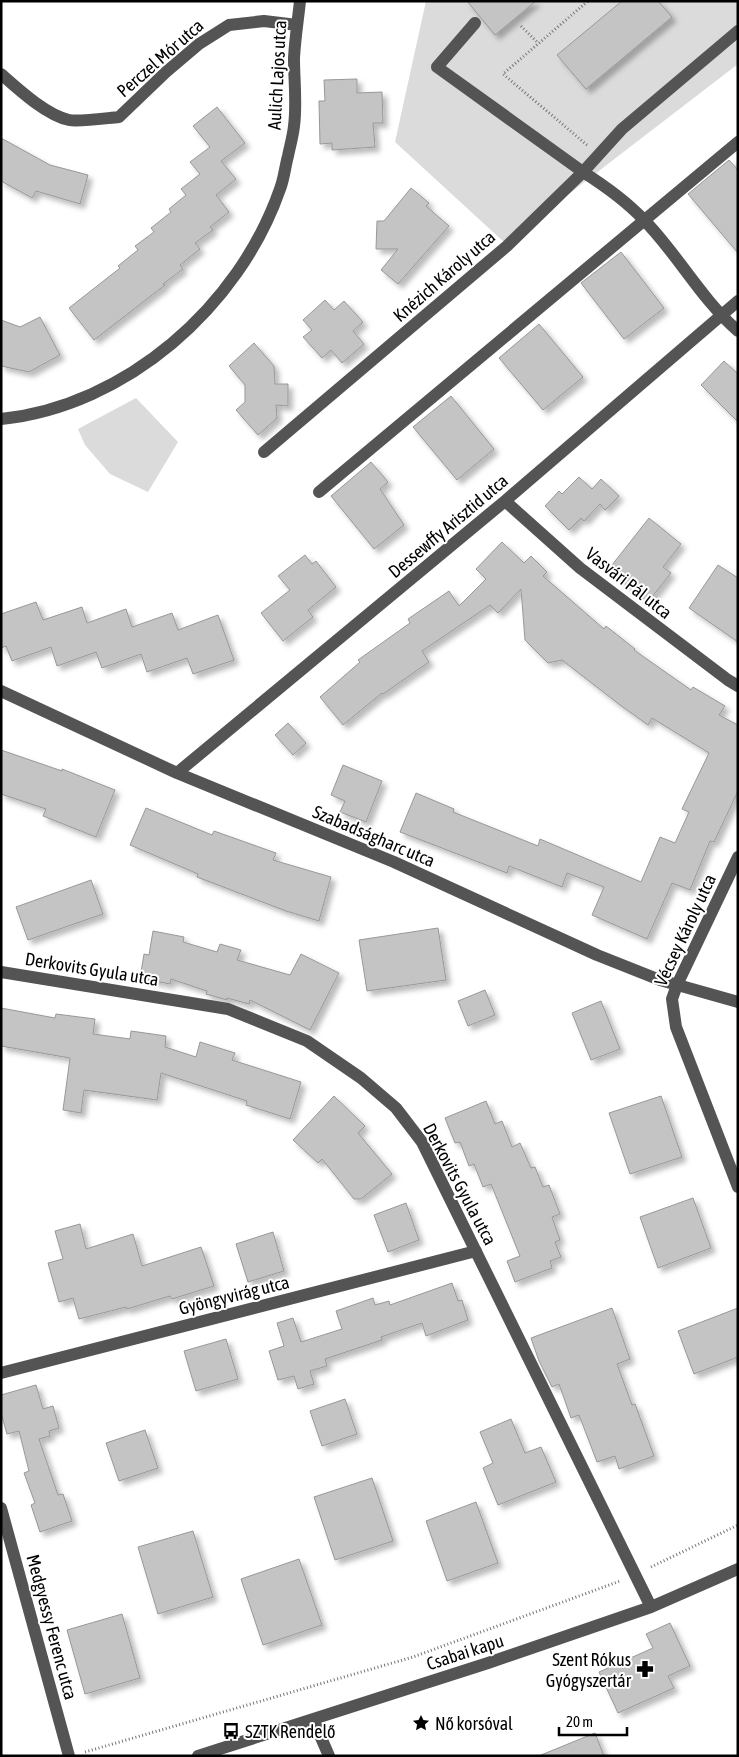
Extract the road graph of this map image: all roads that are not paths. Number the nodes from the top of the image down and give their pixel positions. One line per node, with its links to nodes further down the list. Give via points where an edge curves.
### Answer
1 (300, 1): 3 (street, Aulich Lajos utca)
2 (475, 23): 7 (street, via 437,67)
3 (297, 25): 5 (street, Perczel Mór utca, via 264,21 229,25 198,44 119,117 69,120 47,110); 12 (street, Aulich Lajos utca, via 294,127 281,188 262,231 231,283 192,325 120,381 74,402 18,417)
4 (738, 30): 7 (street, Knézich Károly utca, via 622,129)
5 (1, 74)
6 (738, 142): 8 (street)
7 (582, 172): 8 (street, via 617,194); 13 (street, Knézich Károly utca, via 506,246)
8 (645, 220): 10 (street); 14 (street)
9 (738, 301): 10 (street, Dessewffy Arisztid utca)
10 (722, 317): 11 (street); 15 (street, Dessewffy Arisztid utca)
11 (738, 331)
12 (1, 418)
13 (264, 452)
14 (319, 492)
15 (505, 502): 16 (street, Vasvári Pál utca, via 580,568); 18 (street, Dessewffy Arisztid utca)
16 (738, 686)
17 (1, 691): 18 (street, Szabadságharc utca)
18 (177, 773): 21 (street, Szabadságharc utca, via 394,862 597,955)
19 (738, 858): 21 (street, Vécsey Károly utca)
20 (1, 972): 24 (street, Derkovits Gyula utca, via 228,1009 307,1041 361,1078 396,1108 422,1142)
21 (677, 985): 22 (street, Szabadságharc utca); 23 (street, Vécsey Károly utca, via 672,999 676,1026)
22 (738, 1002)
23 (738, 1187)
24 (476, 1251): 25 (street, Gyöngyvirág utca); 28 (street, Derkovits Gyula utca)
25 (1, 1372)
26 (1, 1508): 30 (street, Medgyessy Ferenc utca)
27 (738, 1569): 28 (street, Csabai kapu)
28 (651, 1607): 29 (street, Csabai kapu)
29 (313, 1719): 31 (street, Csabai kapu); 32 (street)
30 (73, 1755)
31 (198, 1756)
32 (328, 1756)

